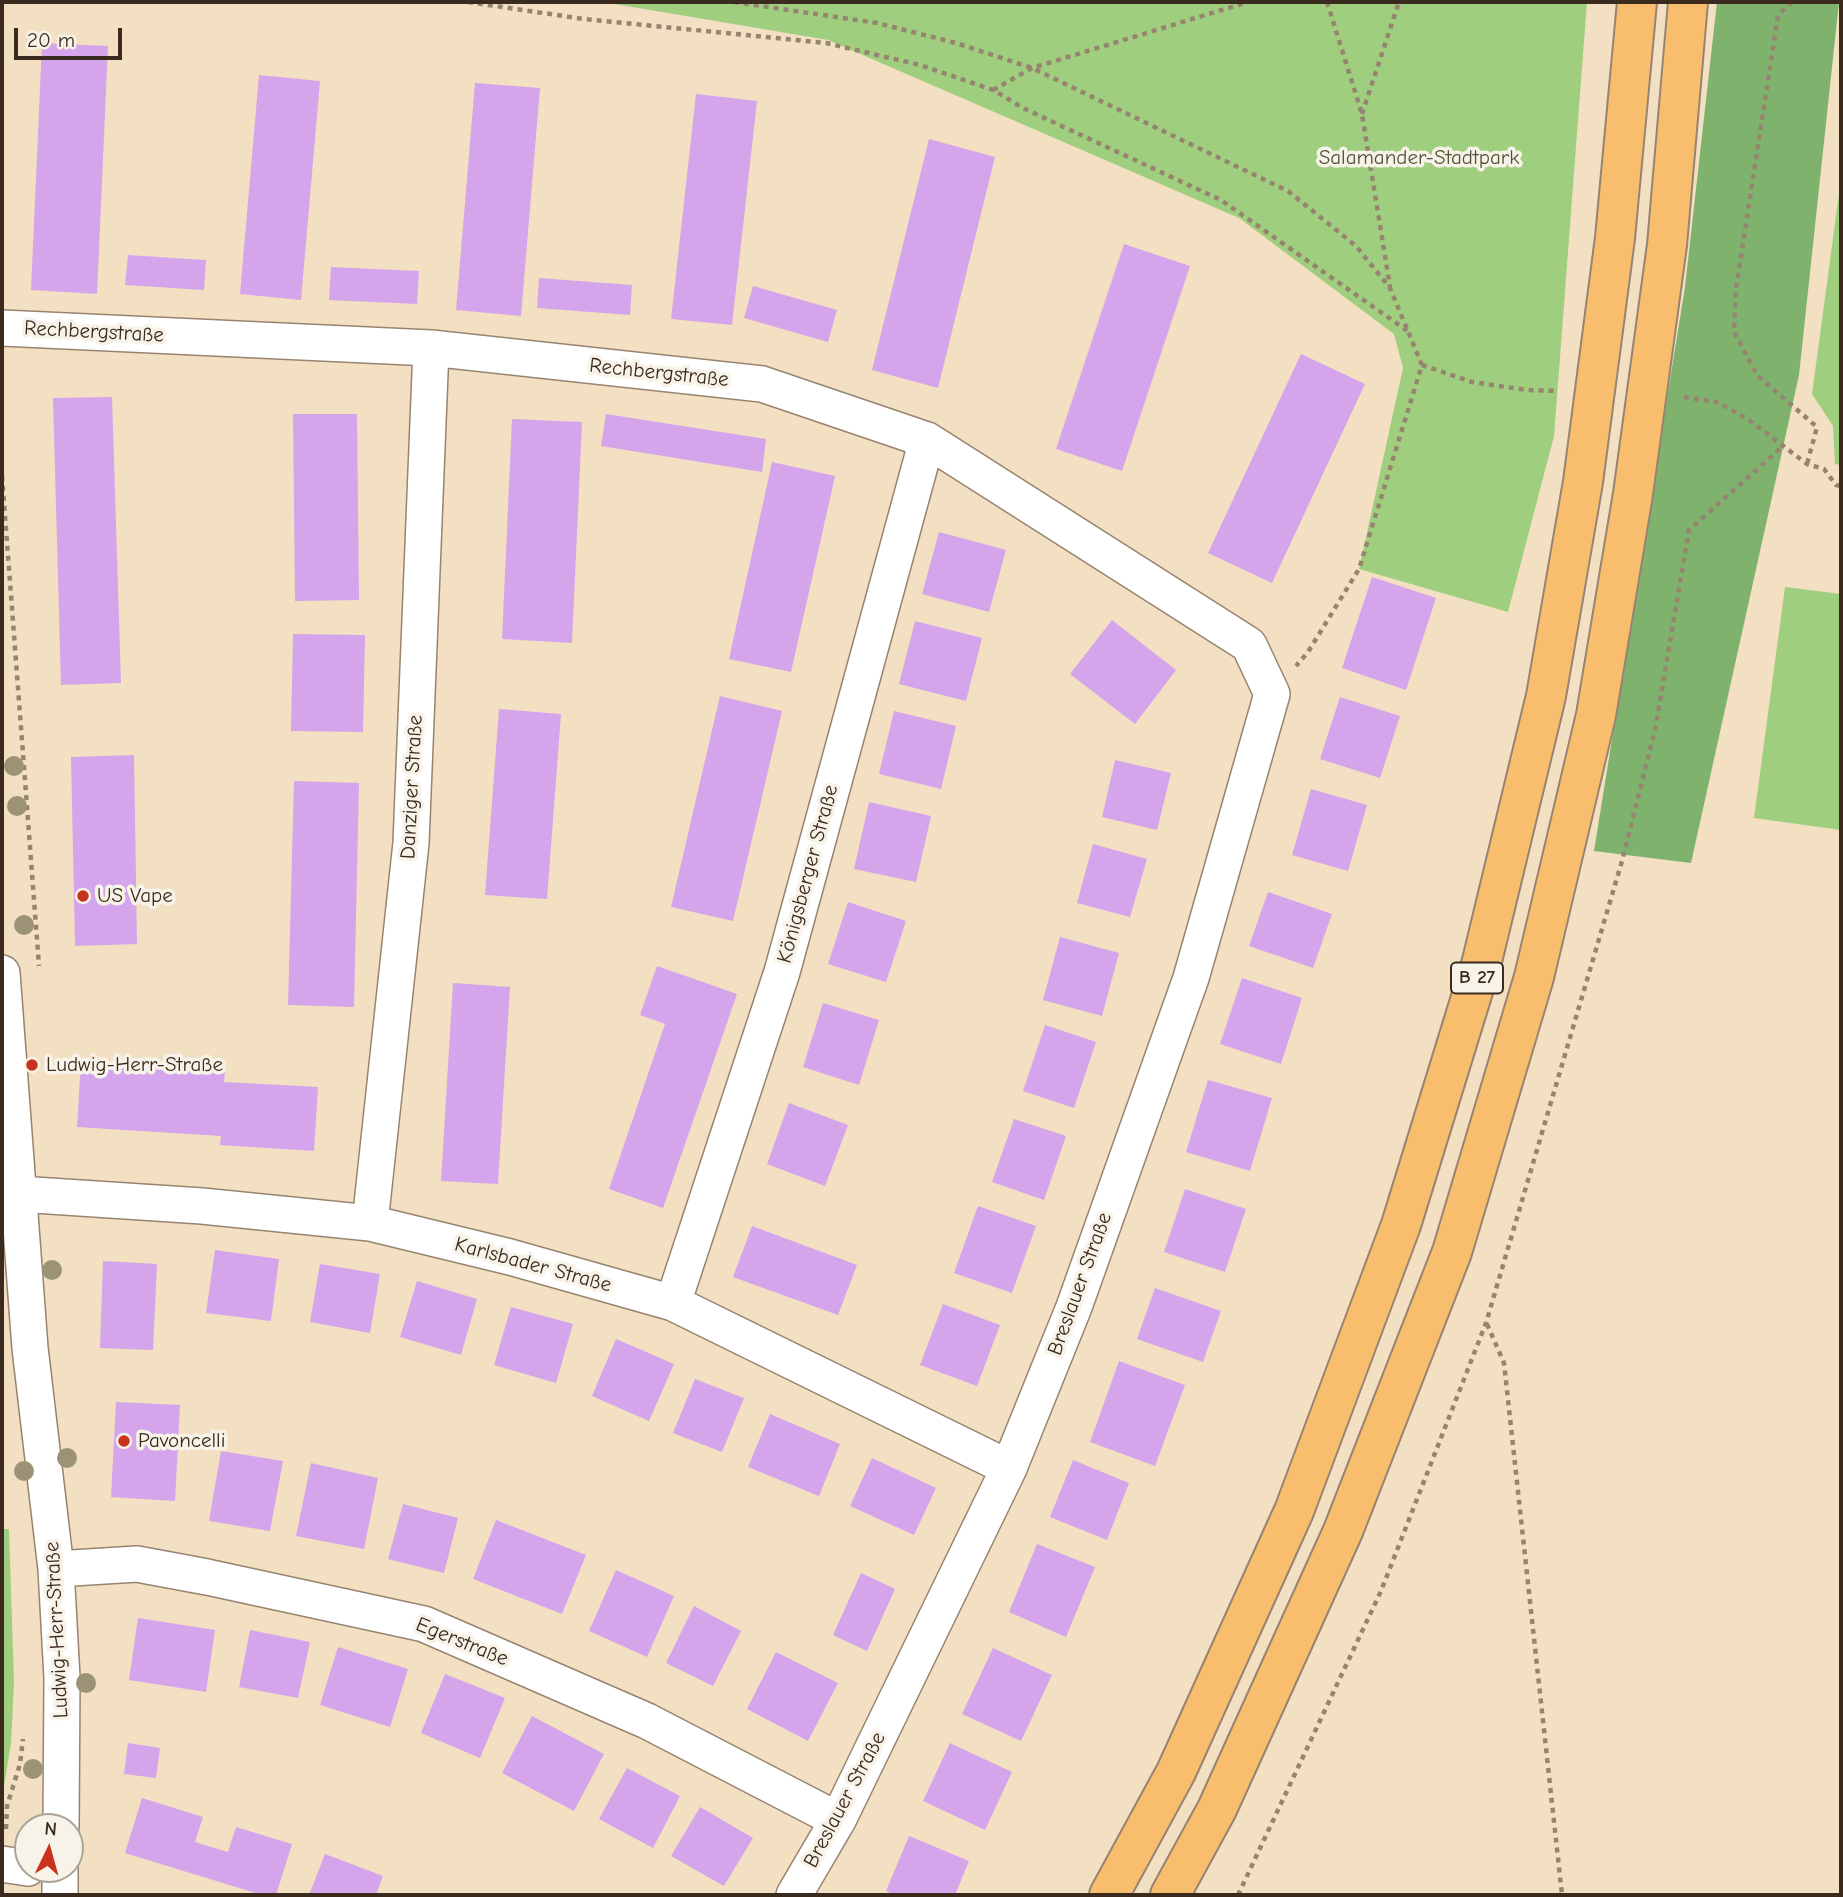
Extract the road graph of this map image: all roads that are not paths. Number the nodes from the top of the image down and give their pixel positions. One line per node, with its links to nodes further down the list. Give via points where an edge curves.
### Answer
1 (1637, 2): 17 (highway, B 27, via 1615,238 1583,482 1546,696 1480,965 1401,1225 1294,1511 1176,1772)
2 (1688, 2): 18 (highway, B 27, via 1667,245 1633,494 1596,715 1534,977 1452,1252 1343,1531 1217,1809)
3 (2, 328): 4 (street, Rechbergstraße)
4 (431, 348): 5 (street, Rechbergstraße, via 762,384); 9 (street, Danziger Straße, via 411,843)
5 (927, 440): 6 (street, Rechbergstraße, via 1249,645); 10 (street, Königsberger Straße, via 782,972)
6 (1272, 694): 12 (street, Breslauer Straße, via 1191,978 1074,1307)
7 (2, 973): 8 (street, Ludwig-Herr-Straße)
8 (19, 1194): 9 (street, Karlsbader Straße); 11 (street, Ludwig-Herr-Straße)
9 (370, 1223): 10 (street, Karlsbader Straße)
10 (673, 1303): 12 (street, Karlsbader Straße)
11 (16, 1348): 13 (street, Ludwig-Herr-Straße)
12 (1009, 1468): 15 (street, Breslauer Straße)
13 (56, 1569): 14 (street, Ludwig-Herr-Straße, via 62,1678); 15 (street, Egerstraße, via 137,1564 424,1624 648,1721)
14 (61, 1813)
15 (838, 1820): 16 (street, Breslauer Straße)
16 (793, 1895)
17 (1109, 1895)
18 (1170, 1895)

